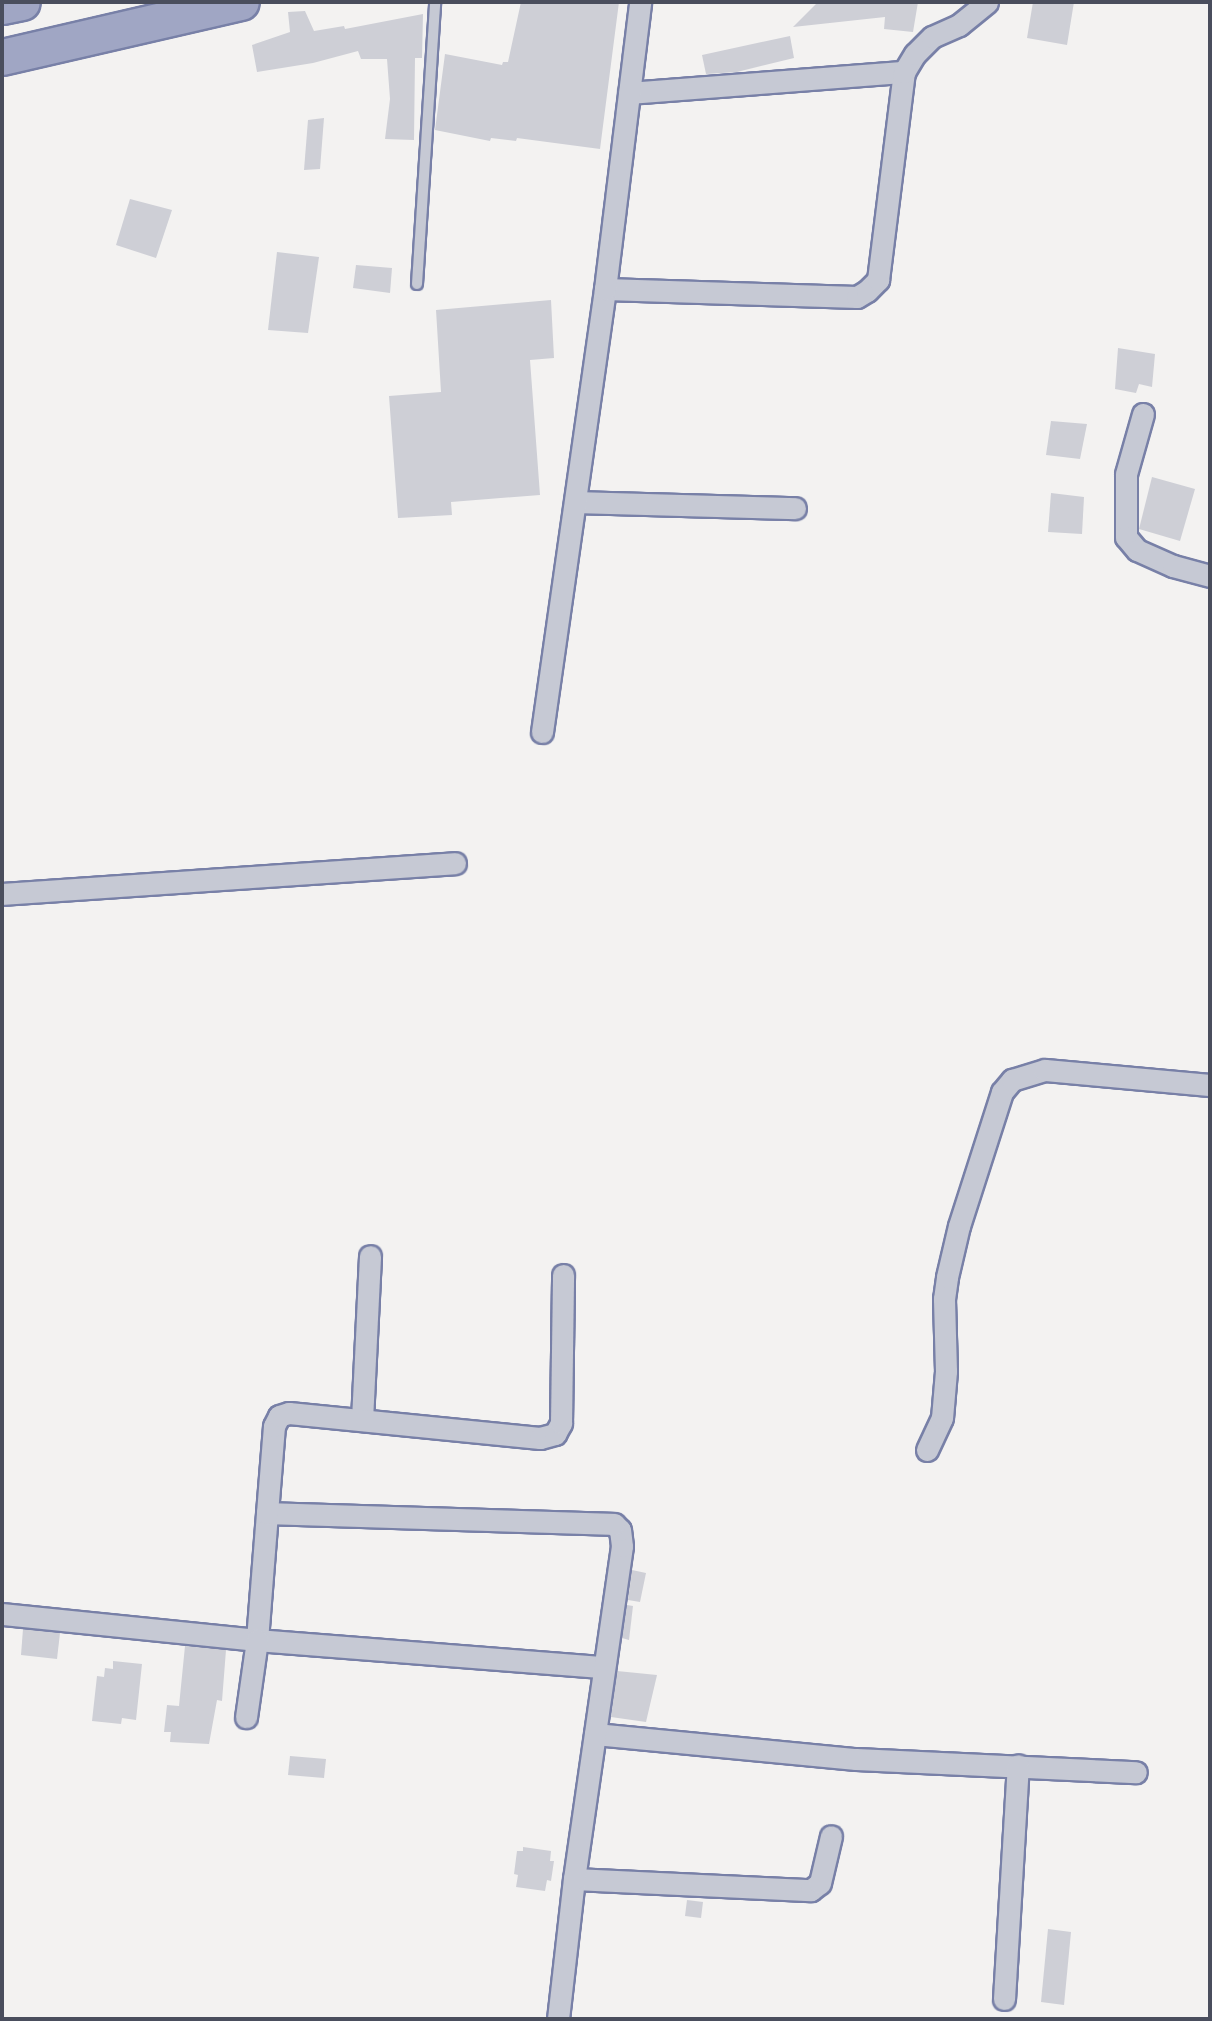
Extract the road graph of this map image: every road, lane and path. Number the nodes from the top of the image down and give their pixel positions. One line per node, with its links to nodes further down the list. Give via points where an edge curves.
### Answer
1 (22, 2): 6 (highway)
2 (241, 2): 7 (highway)
3 (435, 2): 10 (lane)
4 (640, 2): 9 (street)
5 (987, 2): 8 (street, via 959,25 932,37)
6 (2, 6)
7 (2, 57)
8 (904, 72): 9 (street); 11 (street, via 878,280 867,291 857,297)
9 (629, 93): 11 (street)
10 (416, 284)
11 (605, 289): 13 (street)
12 (1143, 414): 15 (street, via 1126,474 1126,537 1137,550)
13 (576, 502): 14 (street); 16 (street)
14 (795, 508)
15 (1210, 576)
16 (542, 732)
17 (455, 863): 18 (street)
18 (2, 894)
19 (1210, 1084): 23 (street, via 1045,1070 1012,1080 1002,1092 947,1277 942,1418)
20 (370, 1256): 22 (street)
21 (563, 1275): 22 (street, via 561,1423 555,1434 540,1438)
22 (362, 1420): 24 (street, via 279,1416 274,1426)
23 (927, 1450)
24 (267, 1513): 26 (street); 27 (street, via 614,1524 620,1530 622,1546)
25 (2, 1614): 26 (street)
26 (257, 1640): 27 (street); 28 (street)
27 (603, 1667): 29 (street)
28 (246, 1717)
29 (595, 1734): 30 (street, via 856,1759); 33 (street)
30 (1017, 1765): 31 (street); 34 (street)
31 (1136, 1772)
32 (831, 1836): 33 (street, via 820,1883 811,1890)
33 (574, 1879): 35 (street)
34 (1004, 1999)
35 (558, 2019)

